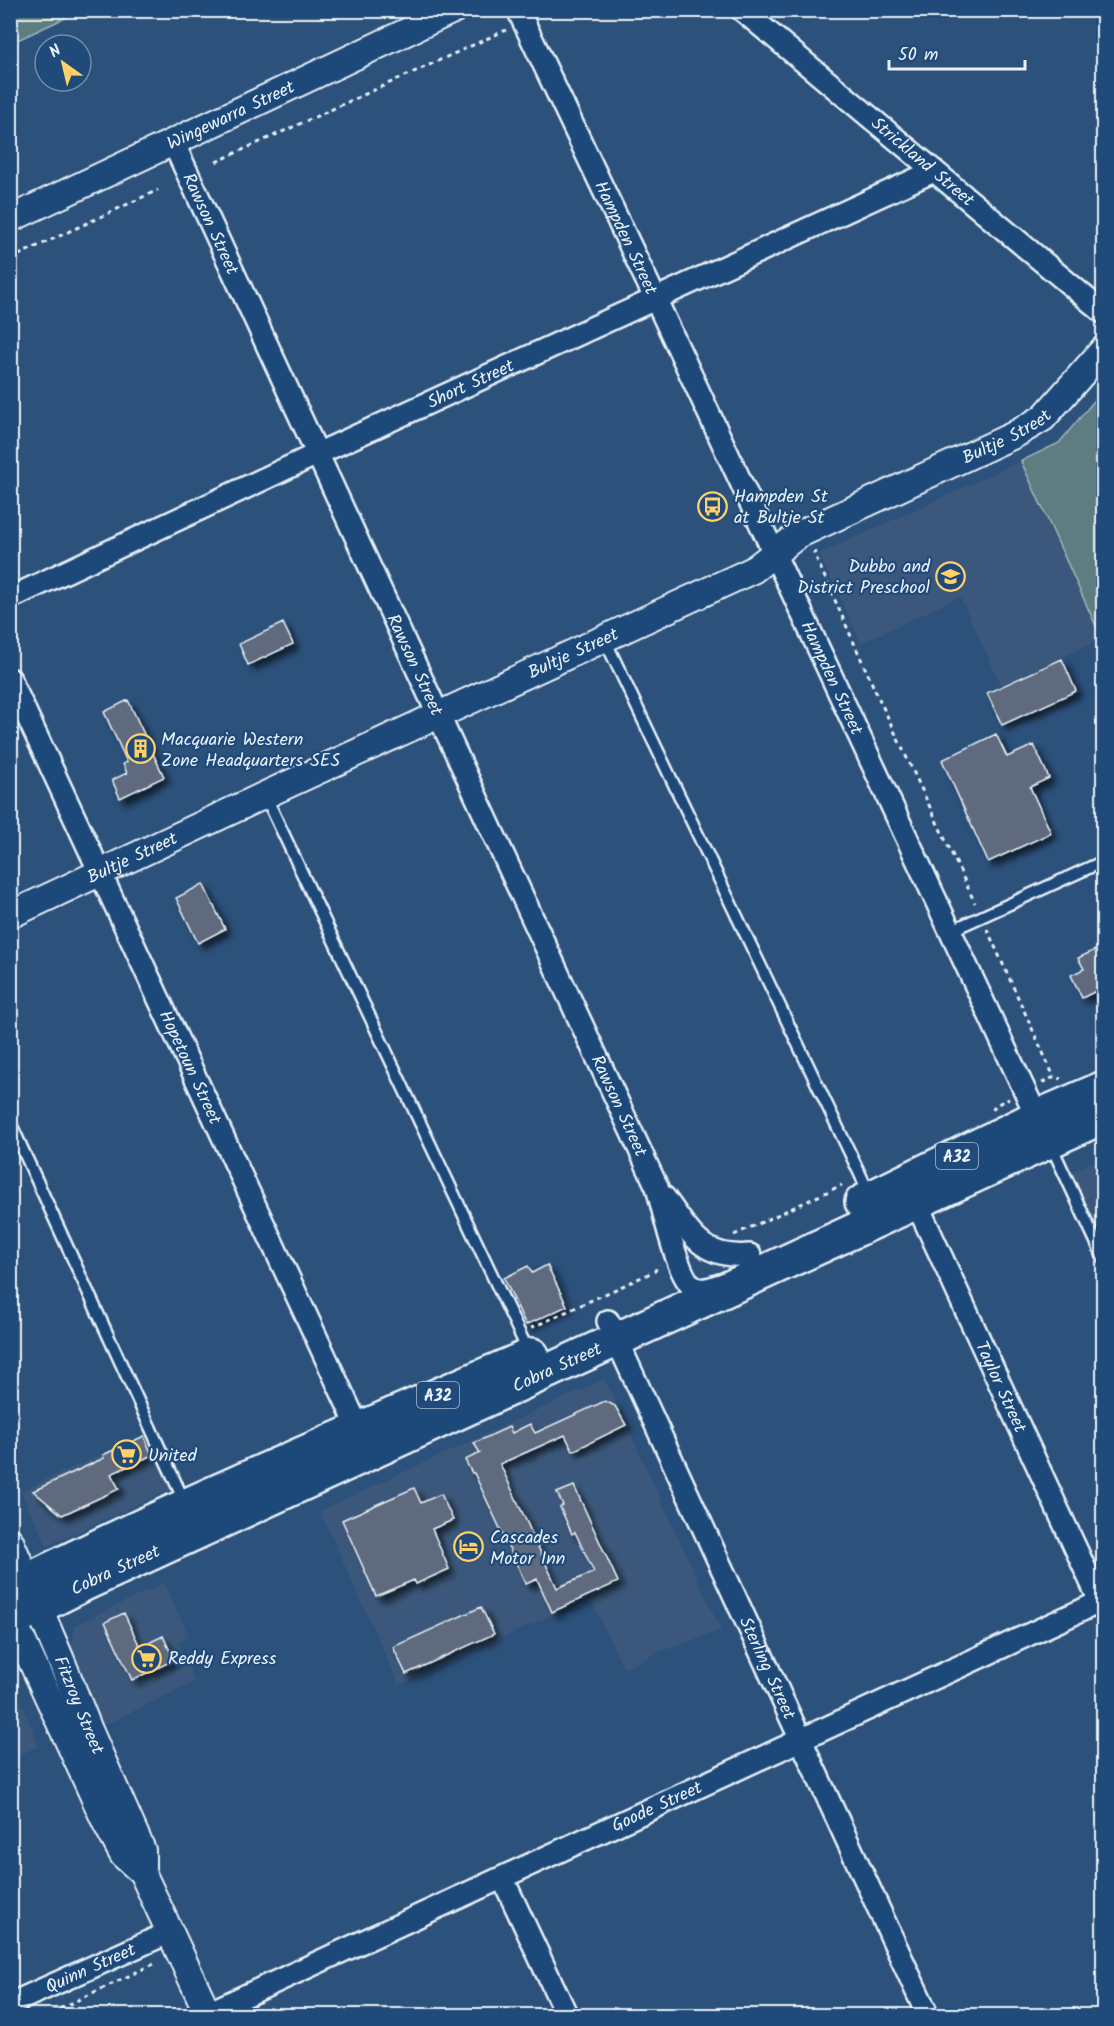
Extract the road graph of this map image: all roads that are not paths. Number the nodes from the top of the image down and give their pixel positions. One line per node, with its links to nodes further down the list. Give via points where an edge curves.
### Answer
1 (453, 10): 4 (street, Wingewarra Street)
2 (742, 10): 5 (street, Strickland Street)
3 (520, 16): 7 (street, Hampden Street)
4 (173, 142): 6 (street, Wingewarra Street); 10 (street, Rawson Street)
5 (934, 171): 7 (street, Short Street); 8 (street, Strickland Street)
6 (10, 219)
7 (655, 298): 10 (street, Short Street); 11 (street, Hampden Street)
8 (1104, 313)
9 (1104, 349): 11 (street, Bultje Street, via 1043,418 798,535)
10 (317, 454): 12 (street, Short Street); 15 (street, Rawson Street)
11 (774, 553): 13 (street, Bultje Street, via 753,570); 20 (street, Hampden Street)
12 (10, 598)
13 (604, 638): 15 (street, Bultje Street); 27 (lane)
14 (10, 679): 18 (street, Hopetoun Street)
15 (438, 715): 16 (street, Bultje Street); 26 (street, Rawson Street)
16 (265, 795): 18 (street, Bultje Street); 33 (lane)
17 (1104, 861): 20 (lane)
18 (101, 873): 19 (street, Bultje Street); 34 (street, Hopetoun Street)
19 (10, 915)
20 (950, 931): 25 (street, Hampden Street)
21 (1104, 1088): 25 (highway, Cobra Street / A32)
22 (1104, 1110): 25 (highway, via 1060,1125 1043,1122)
23 (1104, 1116): 25 (highway, Cobra Street / A32)
24 (10, 1122): 35 (lane)
25 (1043, 1129): 27 (highway, Cobra Street / A32); 28 (highway, Cobra Street / A32, via 1013,1156); 29 (lane)
26 (657, 1187): 30 (street, Rawson Street, via 709,1250); 31 (street, Rawson Street, via 675,1254)
27 (874, 1197): 28 (street, via 900,1194); 30 (highway, Cobra Street / A32)
28 (916, 1202): 30 (highway, Cobra Street / A32); 37 (street, Taylor Street)
29 (1104, 1259)
30 (761, 1261): 31 (highway, Cobra Street / A32); 32 (highway, Cobra Street / A32)
31 (688, 1282): 32 (highway, Cobra Street / A32)
32 (613, 1331): 33 (highway, Cobra Street / A32); 34 (highway, Cobra Street / A32); 39 (street, Sterling Street)
33 (531, 1356): 34 (highway, Cobra Street / A32)
34 (364, 1441): 35 (highway, Cobra Street / A32); 38 (highway, Cobra Street / A32, via 84,1584)
35 (186, 1506): 38 (highway, Cobra Street / A32)
36 (10, 1541): 38 (street, Fitzroy Street)
37 (1102, 1604): 39 (street, Goode Street)
38 (19, 1605): 41 (street, Fitzroy Street, via 107,1825 123,1855 142,1872)
39 (801, 1741): 40 (street, Goode Street); 45 (street, Sterling Street)
40 (503, 1879): 43 (street, Goode Street); 44 (street)
41 (170, 1932): 42 (street, Quinn Street); 43 (street, Fitzroy Street)
42 (10, 2004)
43 (209, 2014)
44 (567, 2016)
45 (928, 2016)

